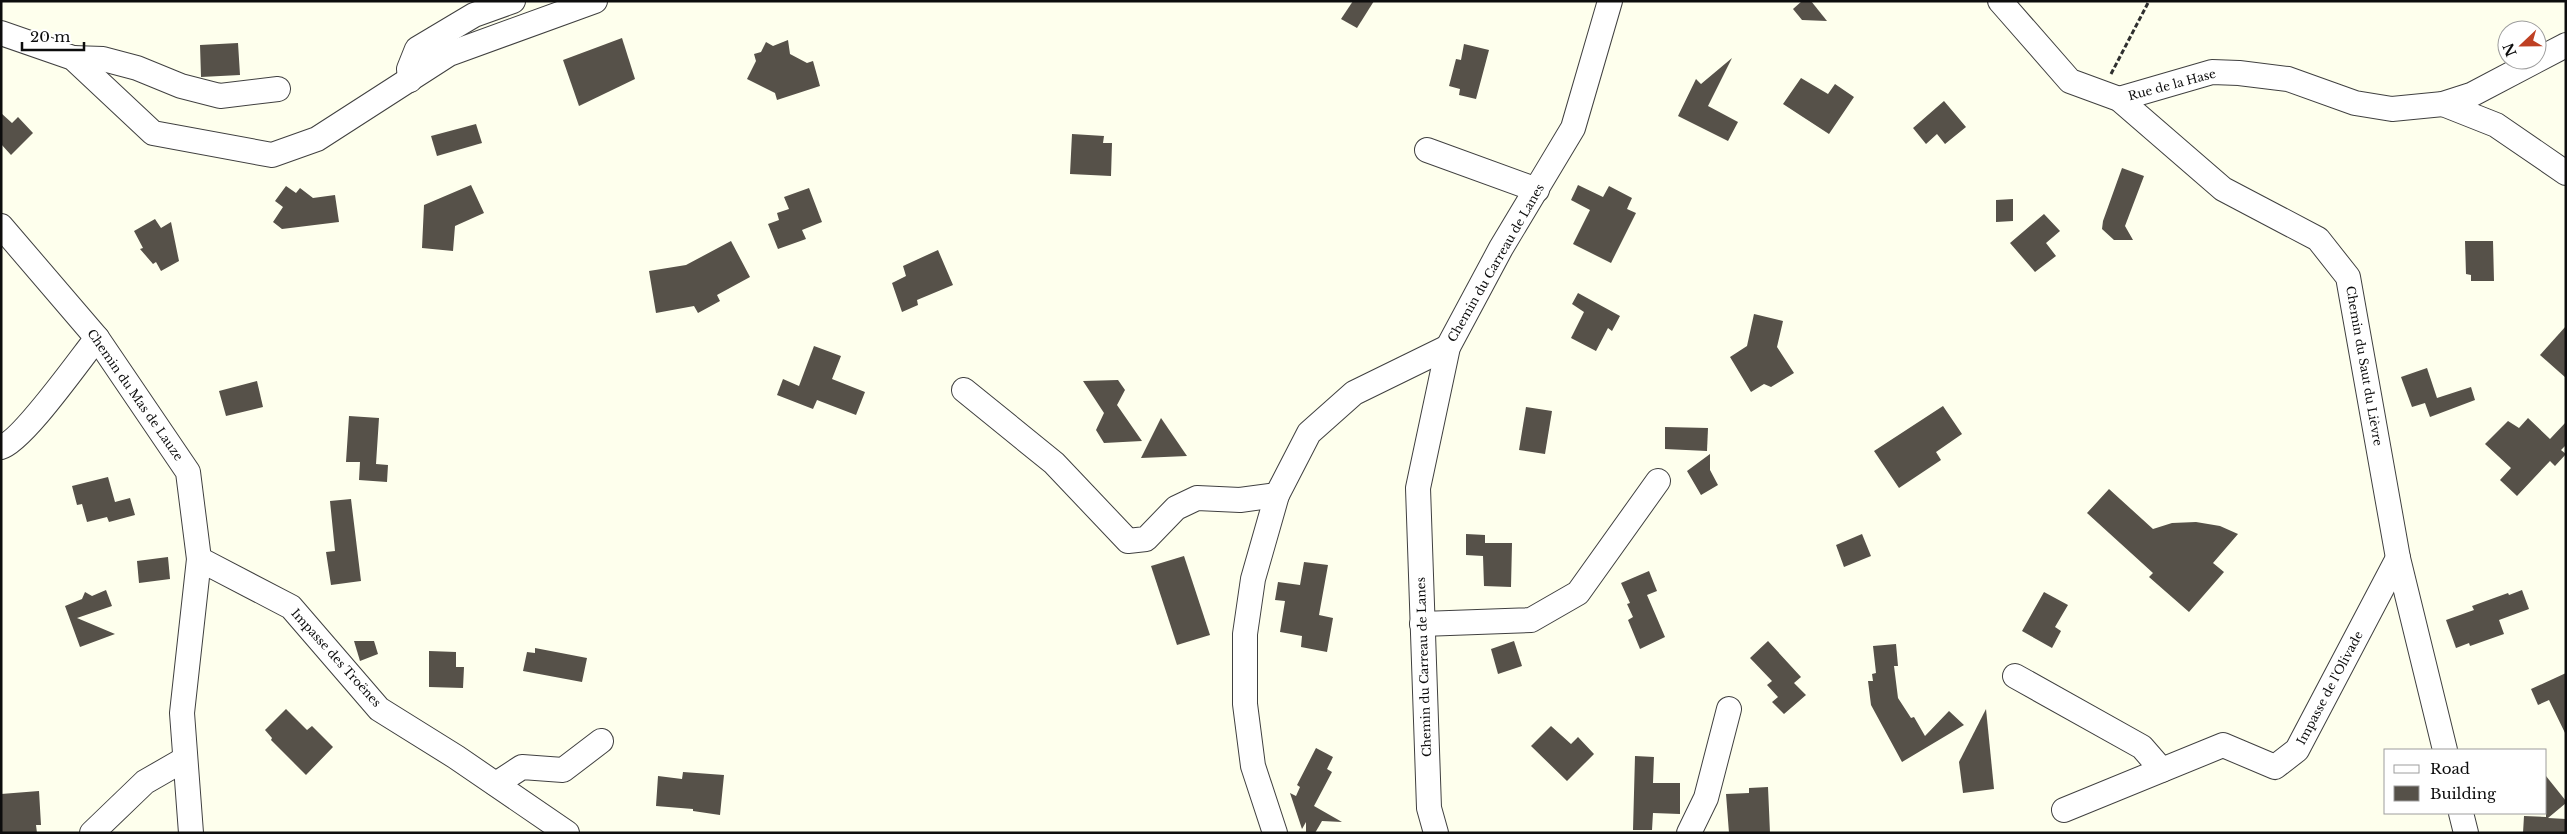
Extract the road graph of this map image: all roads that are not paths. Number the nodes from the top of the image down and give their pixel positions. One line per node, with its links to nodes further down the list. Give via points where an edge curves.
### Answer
1 (513, 1): 8 (street, via 474,15 417,49)
2 (595, 1): 8 (street, via 450,54)
3 (1610, 1): 14 (street, Chemin du Carreau de Lanes, via 1573,128)
4 (2000, 1): 10 (street, Chemin du Saut du Lièvre, via 2070,81)
5 (1, 33): 7 (street)
6 (2566, 45): 11 (street, Rue de la Hase, via 2471,95)
7 (73, 58): 8 (street, via 153,133 272,155 317,139); 9 (street, via 103,59 220,96)
8 (410, 80)
9 (278, 89)
10 (2110, 96): 11 (street, Rue de la Hase, via 2212,72 2239,72 2288,79 2355,103 2392,109); 22 (street, Chemin du Saut du Lièvre, via 2223,189 2318,239 2348,277)
11 (2444, 104): 13 (street, via 2496,125)
12 (1427, 150): 14 (street)
13 (2566, 173)
14 (1537, 190): 17 (street, Chemin du Carreau de Lanes, via 1501,248)
15 (1, 226): 16 (street, Chemin du Mas de Lauze)
16 (97, 338): 19 (street, via 31,421 9,445); 23 (street, Chemin du Mas de Lauze, via 188,472)
17 (1448, 347): 21 (street, via 1354,393 1309,433); 24 (street, Chemin du Carreau de Lanes, via 1418,488)
18 (964, 390): 21 (street, via 1054,463 1128,541 1146,538 1176,508 1197,498 1240,500)
19 (1, 447)
20 (1658, 481): 24 (street, via 1578,593 1531,620)
21 (1277, 495): 37 (street, via 1253,579 1245,634 1245,704 1253,766)
22 (2398, 558): 28 (street, Chemin du Saut du Lièvre); 30 (street, Impasse de l'Olivade, via 2298,750 2275,767 2223,745)
23 (199, 559): 29 (street, Chemin du Mas de Lauze, via 182,713); 31 (street, Impasse des Troënes, via 291,607 379,709)
24 (1422, 624): 38 (street, Chemin du Carreau de Lanes, via 1429,808)
25 (2015, 676): 30 (street, via 2142,747)
26 (1729, 709): 39 (street, via 1706,798)
27 (601, 741): 31 (street, via 563,770 522,767)
28 (2445, 749)
29 (185, 759): 34 (street, via 145,782); 35 (street, Chemin du Mas de Lauze)
30 (2162, 770): 32 (street, Impasse de l'Olivade)
31 (496, 784): 36 (street, Impasse des Troënes)
32 (2064, 810)
33 (2461, 814): 40 (street)
34 (92, 833)
35 (191, 833)
36 (566, 833)
37 (1275, 833)
38 (1436, 833)
39 (1689, 833)
40 (2466, 833)

